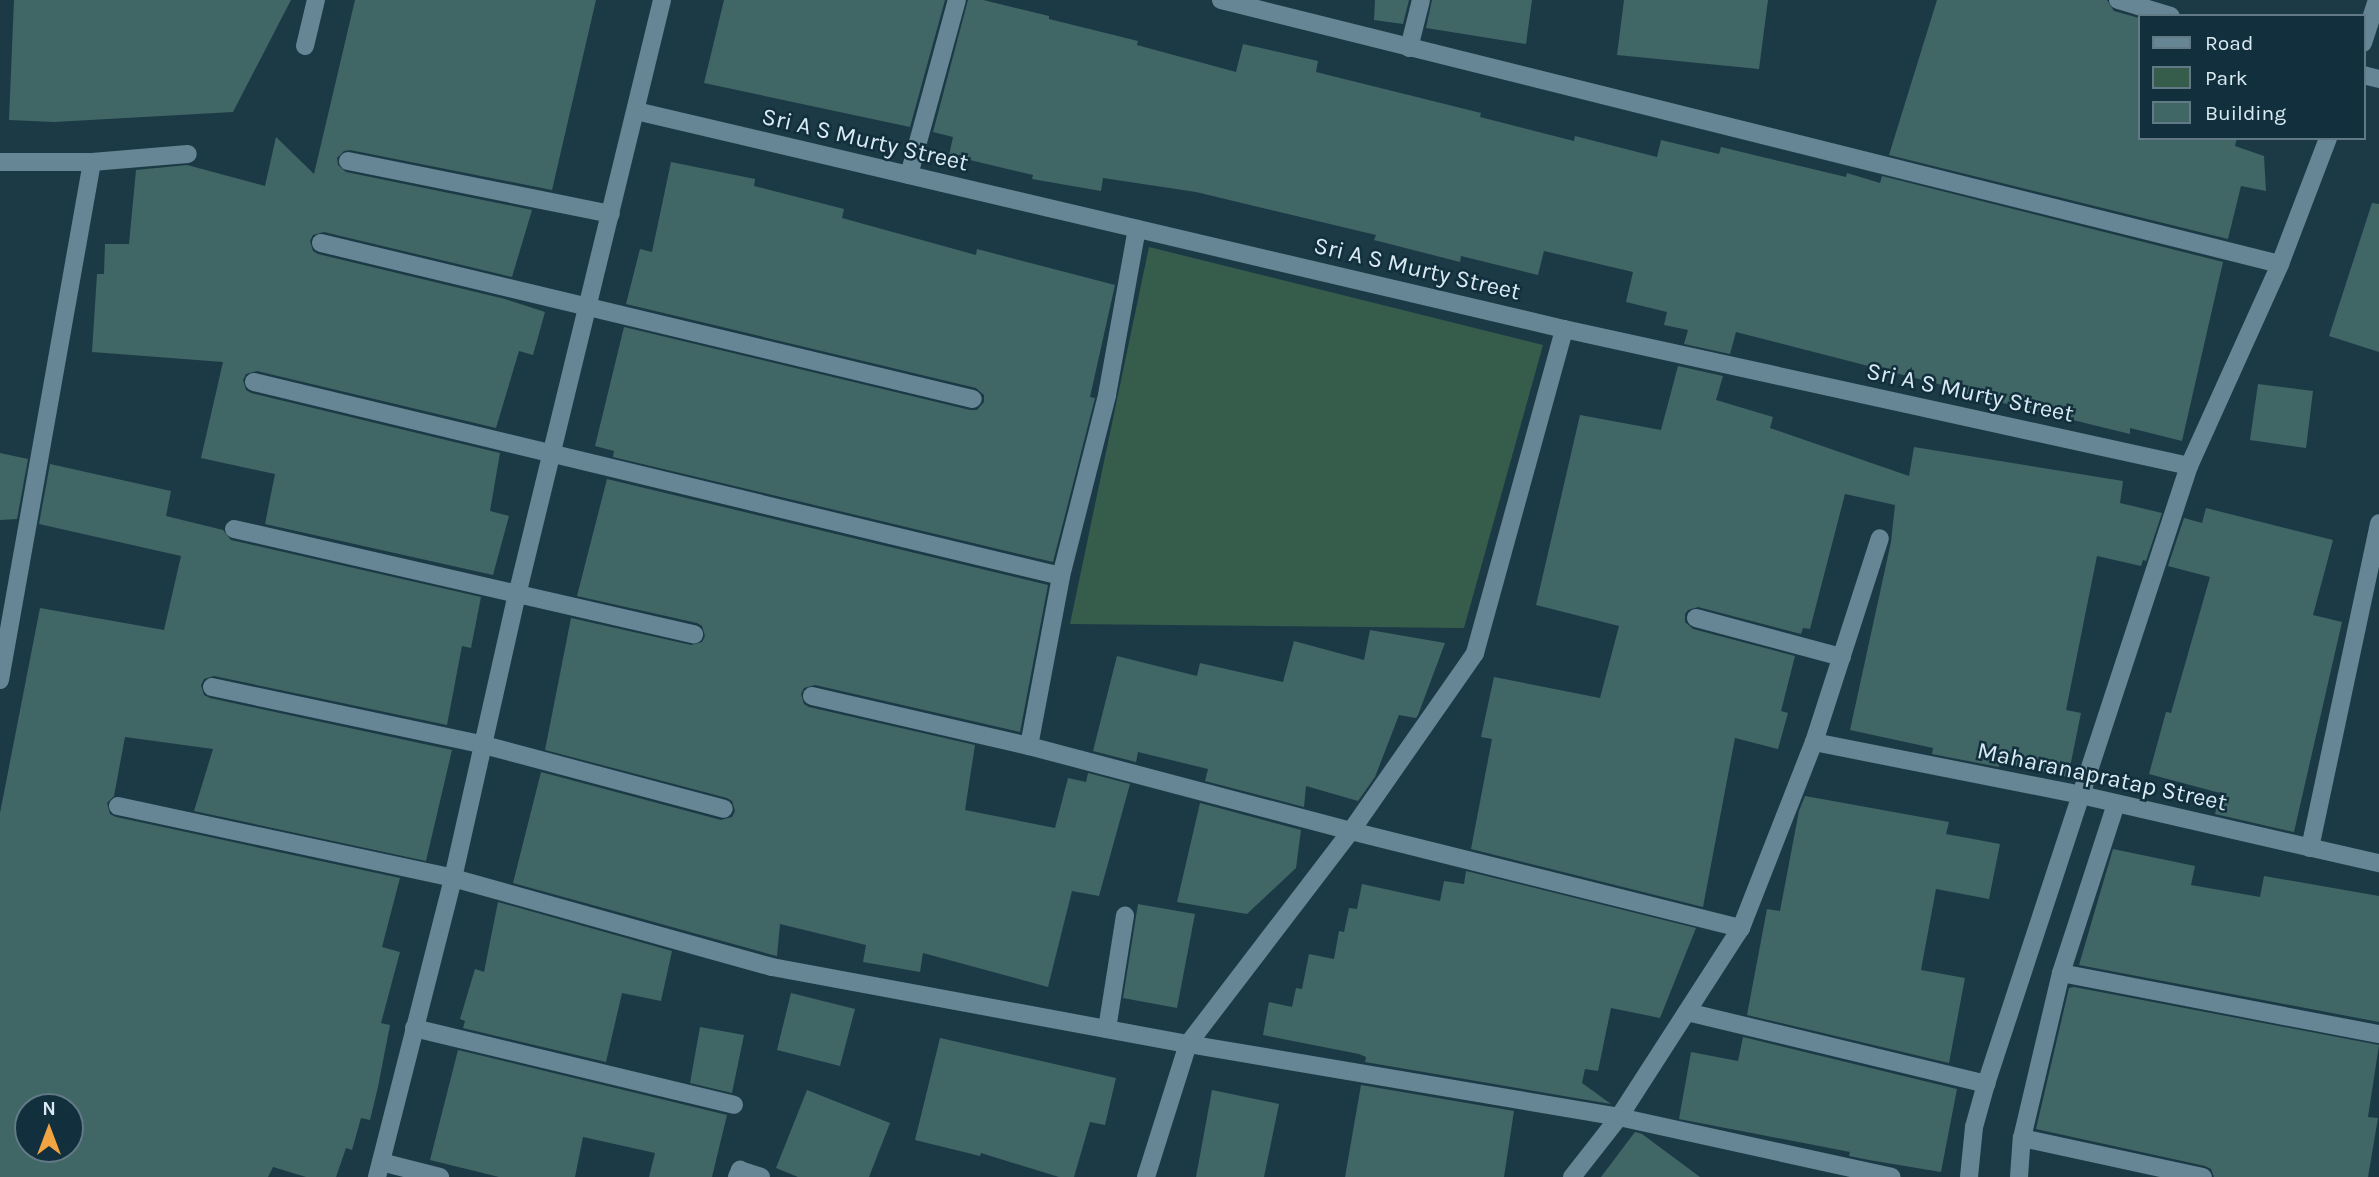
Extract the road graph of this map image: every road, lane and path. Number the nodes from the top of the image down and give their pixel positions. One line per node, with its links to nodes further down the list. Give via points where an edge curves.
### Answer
1 (316, 0): 11 (street)
2 (662, 0): 13 (street)
3 (957, 0): 19 (street)
4 (1221, 0): 8 (street)
5 (1422, 0): 12 (street)
6 (2118, 0): 9 (street)
7 (2377, 0): 10 (street)
8 (1250, 3): 12 (street)
9 (2166, 10)
10 (2365, 37)
11 (305, 46)
12 (1409, 48): 23 (street)
13 (636, 111): 19 (street, Sri A S Murty Street); 20 (street)
14 (2327, 140): 23 (street)
15 (188, 154): 18 (street)
16 (348, 161): 20 (street)
17 (0, 162): 18 (street)
18 (92, 162): 38 (street)
19 (909, 175): 21 (street, Sri A S Murty Street)
20 (611, 214): 24 (street)
21 (1137, 229): 25 (street, Sri A S Murty Street); 33 (street, via 1107,395)
22 (321, 243): 24 (street)
23 (2280, 264): 29 (street)
24 (588, 307): 27 (street); 28 (street)
25 (1564, 329): 29 (street, Sri A S Murty Street); 48 (street, via 1475,653)
26 (254, 382): 28 (street)
27 (973, 399)
28 (552, 451): 33 (street); 34 (street)
29 (2189, 466): 44 (street)
30 (2379, 523): 49 (street)
31 (234, 529): 34 (street)
32 (1880, 538): 37 (street)
33 (1061, 576): 43 (street)
34 (517, 595): 36 (street); 42 (street)
35 (1696, 618): 37 (street)
36 (694, 634)
37 (1842, 657): 41 (street)
38 (0, 680)
39 (212, 687): 42 (street)
40 (812, 696): 43 (street)
41 (1814, 742): 44 (street, Maharanapratap Street); 53 (street)
42 (484, 745): 47 (street); 51 (street)
43 (1029, 746): 48 (street)
44 (2081, 795): 45 (street, Maharanapratap Street); 60 (street)
45 (2116, 804): 49 (street, Maharanapratap Street); 54 (street)
46 (118, 806): 51 (street)
47 (724, 809)
48 (1351, 831): 53 (street); 59 (street)
49 (2310, 848): 50 (street, Maharanapratap Street)
50 (2379, 863)
51 (453, 878): 56 (street); 57 (street, via 772,967)
52 (1125, 915): 57 (street)
53 (1741, 928): 55 (street)
54 (2061, 973): 58 (street); 63 (street)
55 (1687, 1012): 60 (street); 62 (street)
56 (414, 1028): 61 (street); 64 (street)
57 (1107, 1029): 59 (street)
58 (2379, 1034)
59 (1188, 1044): 62 (street); 68 (street)
60 (1986, 1084): 71 (street, via 1974,1127)
61 (734, 1105)
62 (1619, 1117): 69 (street); 70 (street)
63 (2022, 1138): 72 (street); 73 (street)
64 (379, 1169): 65 (street)
65 (440, 1177)
66 (737, 1177): 67 (street, via 740,1170)
67 (761, 1177)
68 (1146, 1177)
69 (1572, 1177)
70 (1891, 1177)
71 (1969, 1177)
72 (2019, 1177)
73 (2203, 1177)

